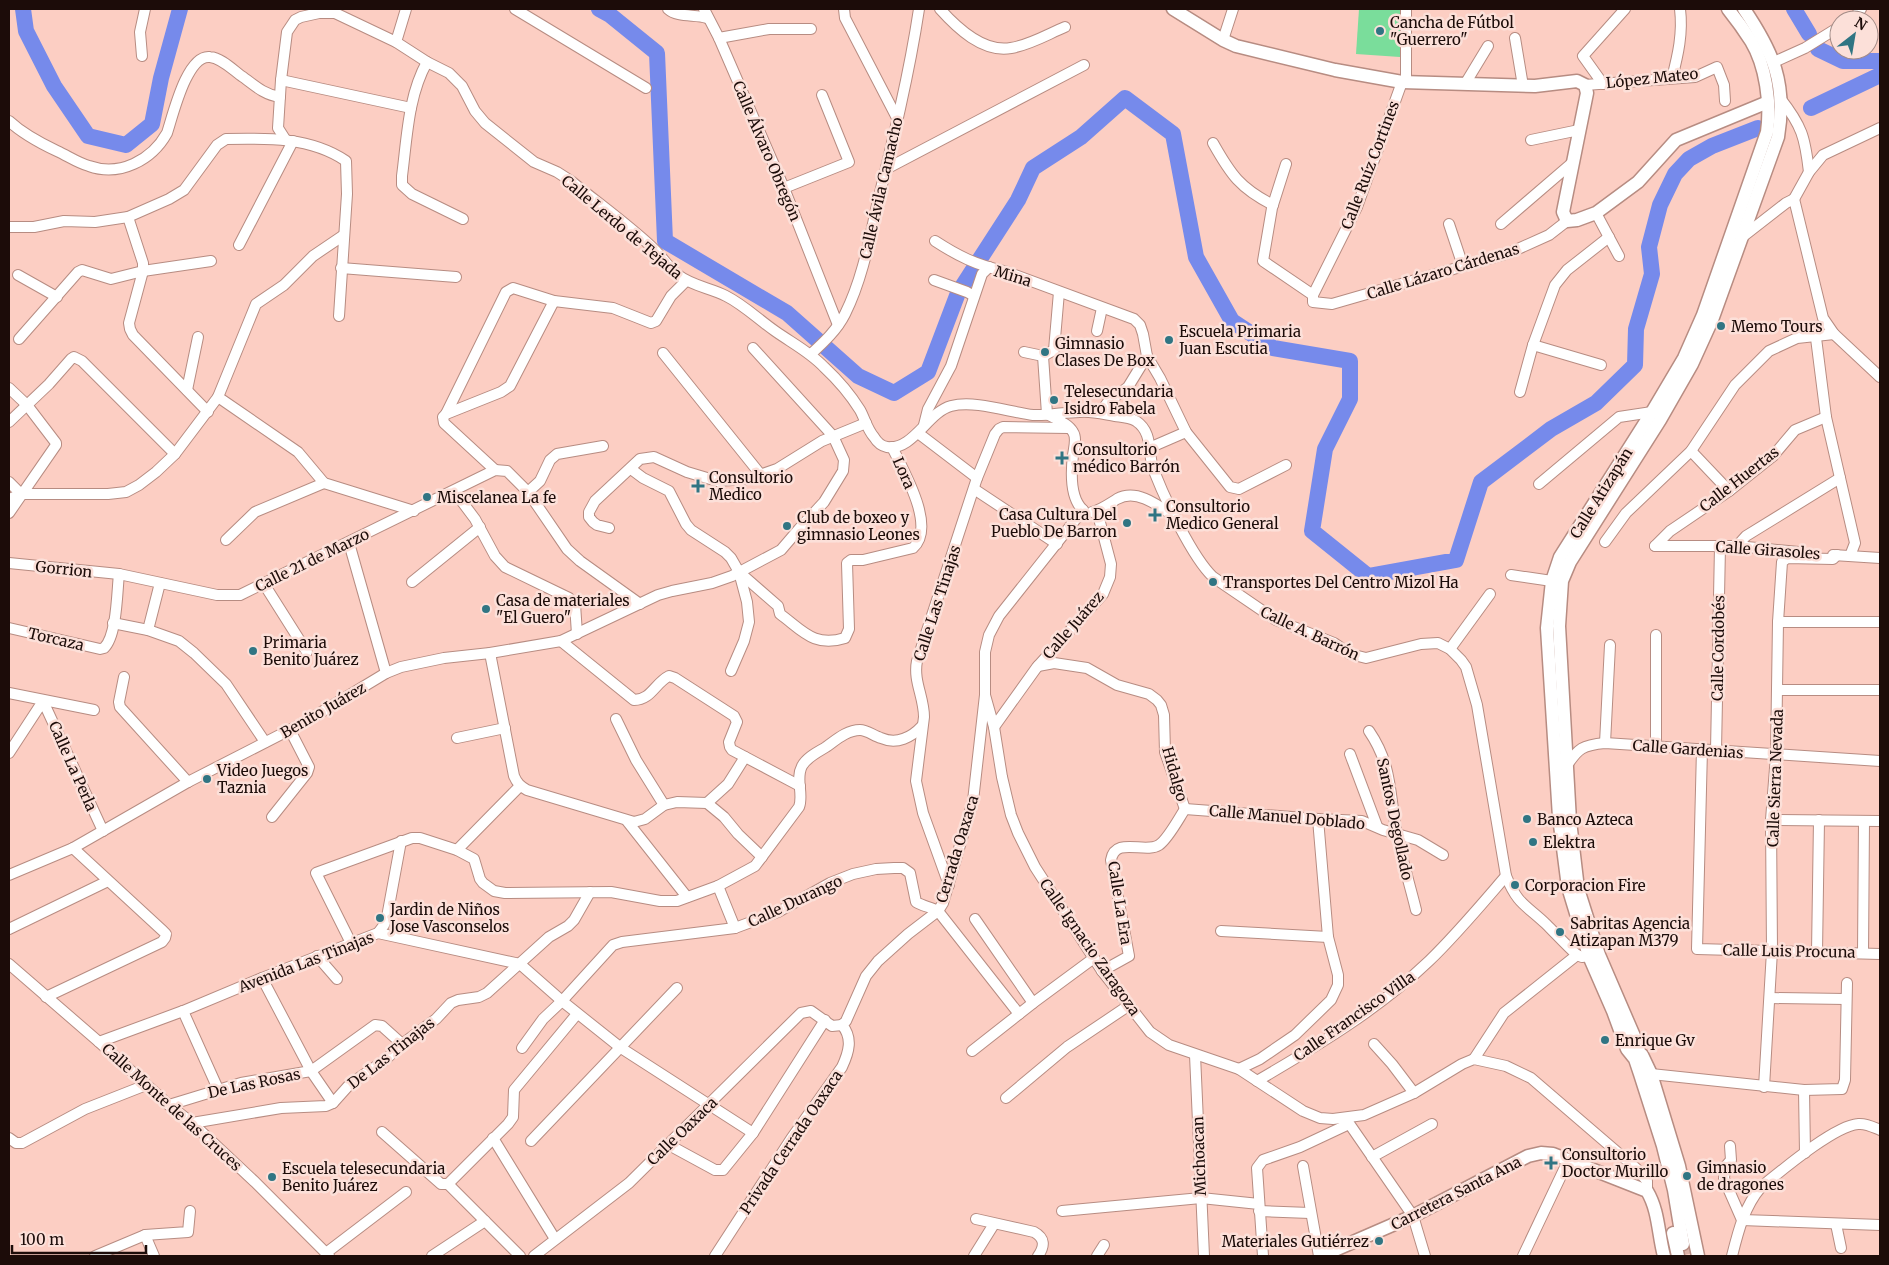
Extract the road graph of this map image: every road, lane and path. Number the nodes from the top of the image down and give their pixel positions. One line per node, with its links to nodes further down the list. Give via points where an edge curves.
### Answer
1 (145, 9): 27 (street, via 140,32)
2 (406, 9): 25 (street)
3 (516, 9): 38 (street)
4 (668, 9): 17 (street, Calle Álvaro Obregón, via 673,13)
5 (844, 9): 44 (street, via 845,18)
6 (919, 9): 44 (street, Calle Ávila Camacho)
7 (940, 9): 21 (street)
8 (948, 9): 21 (street)
9 (1172, 9): 24 (main road)
10 (1233, 9): 24 (street)
11 (1406, 9): 33 (street, Calle Ruíz Cortines)
12 (1622, 9): 35 (street, via 1584,56)
13 (1680, 9): 31 (street, via 1680,44)
14 (1728, 9): 41 (main road, via 1751,42)
15 (1744, 9): 29 (main road, via 1763,37)
16 (336, 11): 25 (street, Calle Lerdo de Tejada); 32 (street, Calle Lerdo de Tejada, via 301,17 290,25)
17 (706, 13): 22 (street, Calle Álvaro Obregón)
18 (1066, 27): 21 (street, via 1010,48 991,46)
19 (810, 30): 22 (street, via 769,30)
20 (1829, 33): 29 (street)
21 (967, 36)
22 (719, 38): 55 (street, Calle Álvaro Obregón)
23 (1515, 38): 37 (street)
24 (1222, 40): 33 (main road, via 1335,70)
25 (396, 42): 28 (street, Calle Lerdo de Tejada)
26 (1488, 46): 34 (street)
27 (142, 56)
28 (427, 62): 43 (street); 78 (street, Calle Lerdo de Tejada, via 456,78 475,112 503,139 534,162 571,181 655,250)
29 (1774, 62): 41 (main road)
30 (1084, 65): 53 (street)
31 (1672, 78): 35 (street, López Mateo); 42 (street, López Mateo, via 1695,77 1717,67 1724,85)
32 (281, 80): 40 (street, Calle Lerdo de Tejada); 43 (street)
33 (1404, 82): 34 (main road); 83 (street, Calle Ruíz Cortines, via 1357,207)
34 (1465, 84): 37 (main road)
35 (1603, 84): 36 (street, López Mateo)
36 (1585, 85): 37 (main road, via 1577,81); 47 (main road, via 1587,93)
37 (1523, 86)
38 (646, 88)
39 (822, 95): 55 (street, via 849,162)
40 (280, 97): 45 (street, via 256,88 214,57 202,58 188,74 162,142 144,159 109,170 89,166 42,144); 48 (street, Calle Lerdo de Tejada, via 278,128)
41 (1774, 100): 54 (street, via 1796,118 1805,140); 58 (main road, Calle Lázaro Cárdenas, via 1676,140 1638,182); 67 (main road)
42 (1724, 101)
43 (411, 108): 60 (street, via 402,185 412,194)
44 (897, 118): 53 (street, Calle Ávila Camacho)
45 (9, 121)
46 (1880, 128): 54 (street, via 1823,155)
47 (1579, 130): 49 (street); 51 (main road)
48 (289, 140): 59 (street, via 226,139 184,190); 65 (street, via 327,150 346,161); 69 (street)
49 (1531, 140)
50 (1214, 143): 57 (street, via 1236,180)
51 (1572, 163): 61 (main road, via 1563,212); 63 (street)
52 (1286, 164): 57 (street)
53 (886, 169): 87 (street, Calle Ávila Camacho, via 857,285)
54 (1809, 172): 56 (street)
55 (784, 188): 87 (street, Calle Álvaro Obregón)
56 (1794, 199): 67 (street); 89 (street, via 1823,318)
57 (1273, 205): 83 (street, via 1263,261)
58 (1596, 213): 61 (main road, Calle Lázaro Cárdenas); 66 (street)
59 (128, 217): 64 (street, via 95,222 64,221 34,227); 75 (street)
60 (463, 219)
61 (1567, 221): 73 (street, Calle Lázaro Cárdenas, via 1549,235 1509,253)
62 (1449, 224): 73 (street)
63 (1501, 224)
64 (9, 226)
65 (344, 235): 74 (street); 105 (street, via 313,256 284,285 256,304)
66 (1609, 237): 70 (street); 93 (street, via 1567,270 1554,285)
67 (1735, 238): 108 (main road, Calle Atizapán, via 1684,358); 205 (main road, Calle Atizapán, via 1712,320 1692,364 1570,562 1562,581 1558,626)
68 (935, 241): 72 (street, via 959,256)
69 (239, 245)
70 (1619, 256)
71 (211, 261): 75 (street)
72 (981, 264): 80 (street, Mina); 81 (street, Mina, via 982,274)
73 (1462, 266): 83 (street, Calle Lázaro Cárdenas, via 1332,304)
74 (341, 268): 77 (street); 86 (street)
75 (143, 271): 82 (street, via 111,280 82,270); 103 (street, via 130,329)
76 (18, 275): 82 (street)
77 (456, 277)
78 (686, 280): 84 (street, via 654,323 613,308); 97 (street, Calle Lerdo de Tejada, via 726,295)
79 (934, 280): 81 (street)
80 (1059, 292): 85 (street, Mina); 98 (street, via 1054,350)
81 (971, 294): 116 (street, Mina, via 950,366)
82 (57, 297): 92 (street)
83 (1313, 298)
84 (554, 302): 109 (street, via 510,386); 109 (street, via 513,288 506,292)
85 (1102, 308): 88 (street); 99 (street, Mina, via 1134,319 1140,325)
86 (339, 316)
87 (838, 325): 97 (street, Calle Ávila Camacho)
88 (1096, 331)
89 (1834, 334): 91 (street); 101 (street)
90 (198, 337): 103 (street)
91 (1816, 338): 112 (street); 122 (street, via 1797,338 1769,351 1735,385)
92 (19, 339)
93 (1533, 345): 100 (street); 104 (street)
94 (753, 348): 118 (street, Benito Juárez)
95 (1024, 352): 98 (street)
96 (663, 353): 127 (street)
97 (811, 354): 114 (street, Calle Lerdo de Tejada, via 843,386)
98 (1043, 356): 110 (street)
99 (1147, 356): 111 (street, via 1128,387 1108,402); 117 (street)
100 (1601, 365)
101 (1880, 377)
102 (9, 388): 106 (street)
103 (187, 390): 107 (street)
104 (1520, 392)
105 (218, 397): 107 (street); 131 (street, via 298,452)
106 (26, 406): 113 (street); 123 (street, via 74,358 82,361); 137 (street, via 56,442 55,448)
107 (208, 412): 123 (street)
108 (1652, 412): 132 (street, via 1619,416); 160 (main road, Calle Atizapán, via 1560,557)
109 (446, 414): 126 (street, via 444,423)
110 (1047, 414): 111 (street, via 1083,411); 115 (street); 116 (street, via 953,405 937,414)
111 (1100, 414): 121 (street, Calle A. Barrón, via 1136,421 1150,440)
112 (1826, 417): 129 (street); 135 (street, Calle Huertas, via 1795,430 1773,456)
113 (9, 422)
114 (866, 424): 118 (street); 120 (street, Calle Lerdo de Tejada, via 881,445)
115 (1070, 428): 128 (street, Calle Las Tinajas, via 999,430); 139 (street, via 1075,437 1072,462 1075,500)
116 (921, 430): 120 (street); 128 (street)
117 (1186, 432): 121 (street); 124 (street, via 1230,487 1245,486)
118 (832, 436): 127 (street); 157 (street, Benito Juárez, via 842,454 844,467 830,494 781,550)
119 (603, 446): 136 (street, via 557,454 550,460 540,481)
120 (892, 447): 157 (street, Lora, via 916,501 922,533 913,548 847,563 849,629 845,638 815,640 780,614 778,606)
121 (1149, 448): 143 (street, Calle A. Barrón, via 1153,470)
122 (1691, 451): 135 (street); 147 (street, via 1626,513)
123 (175, 454): 137 (street, via 126,492)
124 (1286, 465)
125 (631, 469): 127 (street, via 645,457 717,481); 145 (street, via 595,501 589,512 593,522); 157 (street, via 669,491 691,530 730,558)
126 (495, 470): 134 (street, Calle 21 de Marzo); 136 (street, via 507,471)
127 (761, 475)
128 (977, 478): 133 (street, Calle Las Tinajas)
129 (1840, 478): 152 (street, via 1746,536); 154 (street, via 1856,543)
130 (9, 482): 137 (street)
131 (324, 483): 140 (street); 146 (street, via 254,512)
132 (1539, 484)
133 (974, 489): 149 (street); 189 (street, Calle Las Tinajas, via 917,661 915,672 924,710)
134 (454, 491): 140 (street, Calle 21 de Marzo); 144 (street)
135 (1729, 491): 150 (street, Calle Huertas, via 1670,531)
136 (528, 492): 165 (street, via 567,549)
137 (21, 494): 138 (street); 142 (street)
138 (9, 499)
139 (1083, 510): 141 (street); 149 (street)
140 (414, 511): 148 (street, Calle 21 de Marzo)
141 (1097, 511): 143 (street, via 1131,495 1157,504); 178 (street, Calle Juárez, via 1111,564 1107,586)
142 (9, 513)
143 (1176, 518): 175 (street, Calle A. Barrón, via 1206,570 1276,620 1324,639 1359,658 1426,644 1438,643)
144 (480, 527): 161 (street); 171 (street, via 495,556 505,567 569,598 575,604)
145 (609, 528)
146 (226, 540)
147 (1605, 542)
148 (349, 543): 163 (street, Calle 21 de Marzo); 180 (street)
149 (1057, 544): 185 (street, via 993,624 985,652)
150 (1655, 546): 151 (street, Calle Girasoles)
151 (1720, 546): 152 (street, Calle Girasoles); 199 (street, Calle Cordobés)
152 (1737, 546): 153 (street, Calle Girasoles)
153 (1838, 555): 154 (street, Calle Girasoles); 166 (street, Calle Sierra Nevada, via 1833,559 1784,558)
154 (1850, 556): 155 (street, Calle Girasoles)
155 (1880, 558)
156 (9, 563): 158 (street, Gorrion)
157 (739, 572): 165 (street, Benito Juárez, via 712,583 672,591); 179 (street, via 749,622)
158 (119, 574): 162 (street, Calle 21 de Marzo); 168 (street)
159 (1511, 575): 160 (street)
160 (1552, 581): 205 (main road, Calle Atizapán, via 1548,628)
161 (412, 582)
162 (160, 583): 163 (street, Calle 21 de Marzo, via 232,596); 170 (street)
163 (264, 584): 176 (street)
164 (1490, 594): 175 (street)
165 (640, 604): 171 (street, Benito Juárez)
166 (1778, 622): 167 (street); 182 (street, Calle Sierra Nevada)
167 (1880, 622)
168 (114, 623): 169 (street, Torcaza, via 110,638 100,649); 170 (street)
169 (9, 628)
170 (148, 630): 195 (street, via 179,641 209,667 226,684)
171 (577, 634): 173 (street, Benito Juárez)
172 (1656, 635): 197 (street)
173 (561, 641): 177 (street, Benito Juárez); 203 (street, via 634,700 646,697 665,678 675,678 734,716 737,722 730,747)
174 (1610, 645): 196 (street)
175 (1450, 649): 228 (street, via 1466,667 1477,705)
176 (307, 652)
177 (490, 653): 180 (street, Benito Juárez, via 429,661); 191 (street)
178 (1037, 666): 190 (street, Calle Juárez); 211 (street, Hidalgo, via 1054,664 1087,668 1124,688 1149,694 1157,700 1165,723 1166,752)
179 (731, 671)
180 (386, 673): 192 (street, Benito Juárez)
181 (124, 677): 206 (street, via 120,707)
182 (1778, 690): 183 (street); 202 (street, Calle Sierra Nevada)
183 (1880, 690)
184 (9, 693): 186 (street)
185 (986, 695): 190 (street, Calle Ignacio Zaragoza); 230 (street, Cerrada Oaxaca, via 973,801)
186 (43, 700): 187 (street); 200 (street); 220 (street, Calle La Perla)
187 (94, 710)
188 (616, 719): 210 (street)
189 (922, 726): 208 (street, via 914,734 899,740 883,739 862,730 847,733 805,762 800,772); 230 (street, Calle Las Tinajas, via 916,780 922,813)
190 (994, 727): 249 (street, Calle Ignacio Zaragoza, via 1002,777 1018,833 1035,867)
191 (505, 728): 194 (street); 207 (street, via 514,776)
192 (290, 730): 195 (street, Benito Juárez); 212 (street, via 308,767 307,773)
193 (1368, 731): 221 (street, Santos Degollado, via 1386,764)
194 (457, 738)
195 (265, 742): 206 (street, Benito Juárez)
196 (1605, 743): 197 (street, Calle Gardenias); 205 (street, Calle Gardenias, via 1581,748)
197 (1656, 746): 198 (street, Calle Gardenias)
198 (1702, 749): 199 (street, Calle Gardenias); 243 (street, Calle Luis Procuna, via 1697,949)
199 (1716, 750): 202 (street, Calle Gardenias)
200 (9, 752)
201 (1350, 754): 219 (street)
202 (1776, 755): 204 (street, Calle Gardenias); 214 (street, Calle Sierra Nevada)
203 (745, 757): 208 (street); 209 (street, via 728,784)
204 (1880, 761)
205 (1561, 766): 248 (main road, via 1559,817 1568,887); 271 (main road, via 1578,889 1586,921)
206 (188, 782): 220 (street, Benito Juárez)
207 (520, 786): 216 (street); 224 (street)
208 (800, 786): 226 (street, via 802,800 799,807)
209 (707, 803): 210 (street, via 677,802); 226 (street)
210 (664, 806): 216 (street, via 640,821)
211 (1185, 809): 213 (street, Calle Manuel Doblado); 252 (street, Calle La Era, via 1162,844 1154,848 1123,847 1112,854 1128,956)
212 (272, 817)
213 (1318, 819): 219 (street, Calle Manuel Doblado, via 1362,821); 241 (street)
214 (1772, 820): 215 (street); 243 (street, Calle Sierra Nevada)
215 (1819, 820): 217 (street); 244 (street)
216 (627, 821): 233 (street)
217 (1864, 821): 218 (street); 245 (street)
218 (1880, 821)
219 (1377, 826): 221 (street, Calle Manuel Doblado)
220 (102, 832): 223 (street, Benito Juárez)
221 (1397, 833): 225 (street, Calle Manuel Doblado, via 1418,840); 234 (street, Santos Degollado)
222 (401, 841): 224 (street, via 420,838); 240 (street, via 387,917); 242 (street, via 316,873)
223 (73, 848): 227 (street, Benito Juárez); 229 (street)
224 (457, 850): 232 (street, via 474,859 480,879 494,891)
225 (1443, 855)
226 (762, 857): 231 (street, via 756,866)
227 (9, 874)
228 (1506, 876): 248 (street, via 1521,903); 280 (street, Calle Francisco Villa, via 1428,962 1388,995 1322,1042)
229 (108, 881): 238 (street); 257 (street, via 163,931 165,938)
230 (949, 885): 235 (street, Cerrada Oaxaca)
231 (718, 886): 233 (street); 237 (street)
232 (590, 892): 233 (street, via 611,892 668,902); 251 (street, De Las Tinajas, via 574,920)
233 (687, 897)
234 (1416, 910)
235 (938, 911): 237 (street, Calle Durango, via 916,902 907,870 876,869 830,883 778,912); 265 (street); 267 (street, Cerrada Oaxaca, via 878,961 866,976)
236 (975, 919): 261 (street)
237 (735, 928): 260 (street, Calle Durango, via 613,945)
238 (9, 929)
239 (1221, 931): 241 (street)
240 (378, 932): 242 (street, Avenida Las Tinajas); 251 (street, Avenida Las Tinajas)
241 (1328, 937): 277 (street, via 1338,976 1336,992 1331,1000 1295,1034 1260,1059)
242 (351, 943): 247 (street, Avenida Las Tinajas)
243 (1772, 951): 244 (street, Calle Luis Procuna); 258 (street, Calle Sierra Nevada)
244 (1817, 952): 245 (street, Calle Luis Procuna)
245 (1863, 953): 246 (street, Calle Luis Procuna)
246 (1880, 954)
247 (317, 956): 253 (street, Avenida Las Tinajas); 254 (street)
248 (1583, 956): 271 (main road); 276 (street, via 1504,1014)
249 (1094, 958): 252 (street, Calle Ignacio Zaragoza); 261 (street)
250 (9, 964): 257 (street, Calle Monte de las Cruces)
251 (520, 964): 260 (street); 269 (street, De Las Tinajas, via 487,993 451,1003 436,1019)
252 (1102, 971): 262 (street, Calle Ignacio Zaragoza)
253 (262, 978): 263 (street, Avenida Las Tinajas); 278 (street)
254 (337, 979)
255 (1846, 982): 259 (street)
256 (677, 988): 273 (street)
257 (46, 997): 268 (street, Calle Monte de las Cruces)
258 (1770, 998): 259 (street); 282 (street, Calle Sierra Nevada)
259 (1846, 999): 284 (street, via 1844,1085 1836,1090)
260 (562, 1002): 264 (street); 272 (street, Calle Durango, via 543,1019)
261 (1033, 1003): 265 (street)
262 (1128, 1006): 275 (street, Calle Ignacio Zaragoza, via 1150,1032 1169,1045); 286 (street, via 1067,1047)
263 (183, 1011): 268 (street, Avenida Las Tinajas); 283 (street)
264 (577, 1014): 273 (street); 296 (street, via 514,1090 513,1117)
265 (1019, 1014): 274 (street)
266 (824, 1020): 267 (street, Calle Oaxaca, via 832,1026); 289 (street, Calle Oaxaca, via 811,1011 801,1013); 295 (street)
267 (842, 1025): 332 (street, Privada Cerrada Oaxaca, via 850,1037 842,1067)
268 (99, 1042): 281 (street, Calle Monte de las Cruces)
269 (402, 1044): 278 (street, via 384,1027 379,1024 372,1026); 287 (street, De Las Tinajas, via 384,1062 350,1084)
270 (1374, 1044): 285 (street)
271 (1632, 1046): 279 (main road); 323 (main road, via 1640,1058 1668,1144 1682,1208)
272 (522, 1048)
273 (621, 1048): 289 (street); 298 (street)
274 (972, 1051)
275 (1195, 1055): 277 (street, Calle Ignacio Zaragoza); 308 (street, Michoacan)
276 (1474, 1059): 285 (street, Calle Ignacio Zaragoza); 306 (street, via 1506,1066 1530,1078 1638,1170)
277 (1239, 1069): 280 (street, Calle Ignacio Zaragoza)
278 (311, 1071): 283 (street, De Las Rosas); 287 (street)
279 (1651, 1074): 282 (street); 342 (main road, via 1679,1166)
280 (1257, 1081): 290 (street, Calle Ignacio Zaragoza, via 1303,1111 1320,1118)
281 (146, 1085): 288 (street, Calle Monte de las Cruces); 297 (street, via 85,1109 22,1143)
282 (1764, 1087): 284 (street)
283 (218, 1089): 288 (street, De Las Rosas)
284 (1804, 1090): 301 (street)
285 (1414, 1093): 290 (street, Calle Ignacio Zaragoza)
286 (1006, 1098)
287 (333, 1103): 291 (street)
288 (169, 1106): 291 (street, Calle Monte de las Cruces)
289 (708, 1106): 295 (street); 299 (street, Calle Oaxaca)
290 (1347, 1121): 302 (street); 309 (street, via 1300,1147 1263,1160 1257,1168)
291 (192, 1123): 326 (street, Calle Monte de las Cruces)
292 (1432, 1124): 302 (street)
293 (1880, 1130): 301 (street, via 1865,1124 1843,1128)
294 (382, 1132): 305 (street, via 441,1184)
295 (753, 1133): 299 (street, via 720,1171)
296 (493, 1138): 305 (street); 321 (street)
297 (12, 1140)
298 (531, 1141)
299 (669, 1145): 321 (street, Calle Oaxaca, via 629,1183)
300 (1730, 1146): 315 (street, via 1731,1160 1725,1167 1724,1179)
301 (1805, 1153): 315 (street, via 1760,1187)
302 (1372, 1157): 313 (street)
303 (1568, 1161): 306 (main road, Carretera Santa Ana); 313 (main road, Carretera Santa Ana, via 1547,1153 1535,1153); 340 (street)
304 (1303, 1166): 312 (street)
305 (448, 1184): 316 (street)
306 (1648, 1191): 341 (main road, via 1656,1211)
307 (406, 1192): 326 (street)
308 (1201, 1198): 309 (street); 311 (street); 336 (street, Michoacan)
309 (1259, 1208): 312 (street); 337 (street)
310 (190, 1211): 320 (street, via 188,1232)
311 (1062, 1211)
312 (1310, 1213): 338 (street)
313 (1413, 1216): 325 (main road, Carretera Santa Ana); 339 (street)
314 (976, 1219): 317 (street)
315 (1742, 1220): 318 (street); 343 (street)
316 (485, 1221): 329 (street); 330 (street)
317 (994, 1224): 333 (street); 334 (street, via 1040,1236 1044,1246)
318 (1836, 1224): 319 (street); 324 (street)
319 (1880, 1226)
320 (146, 1235): 327 (street); 328 (street)
321 (555, 1239): 331 (street, Calle Oaxaca)
322 (1104, 1245): 335 (street)
323 (1683, 1248)
324 (1841, 1248)
325 (1341, 1253): 338 (main road, Carretera Santa Ana)
326 (327, 1255)
327 (95, 1256)
328 (154, 1256)
329 (432, 1256)
330 (520, 1256)
331 (534, 1256)
332 (715, 1256)
333 (974, 1256)
334 (1038, 1256)
335 (1097, 1256)
336 (1204, 1256)
337 (1263, 1256)
338 (1320, 1256)
339 (1425, 1256)
340 (1523, 1256)
341 (1664, 1256)
342 (1697, 1256)
343 (1732, 1256)

